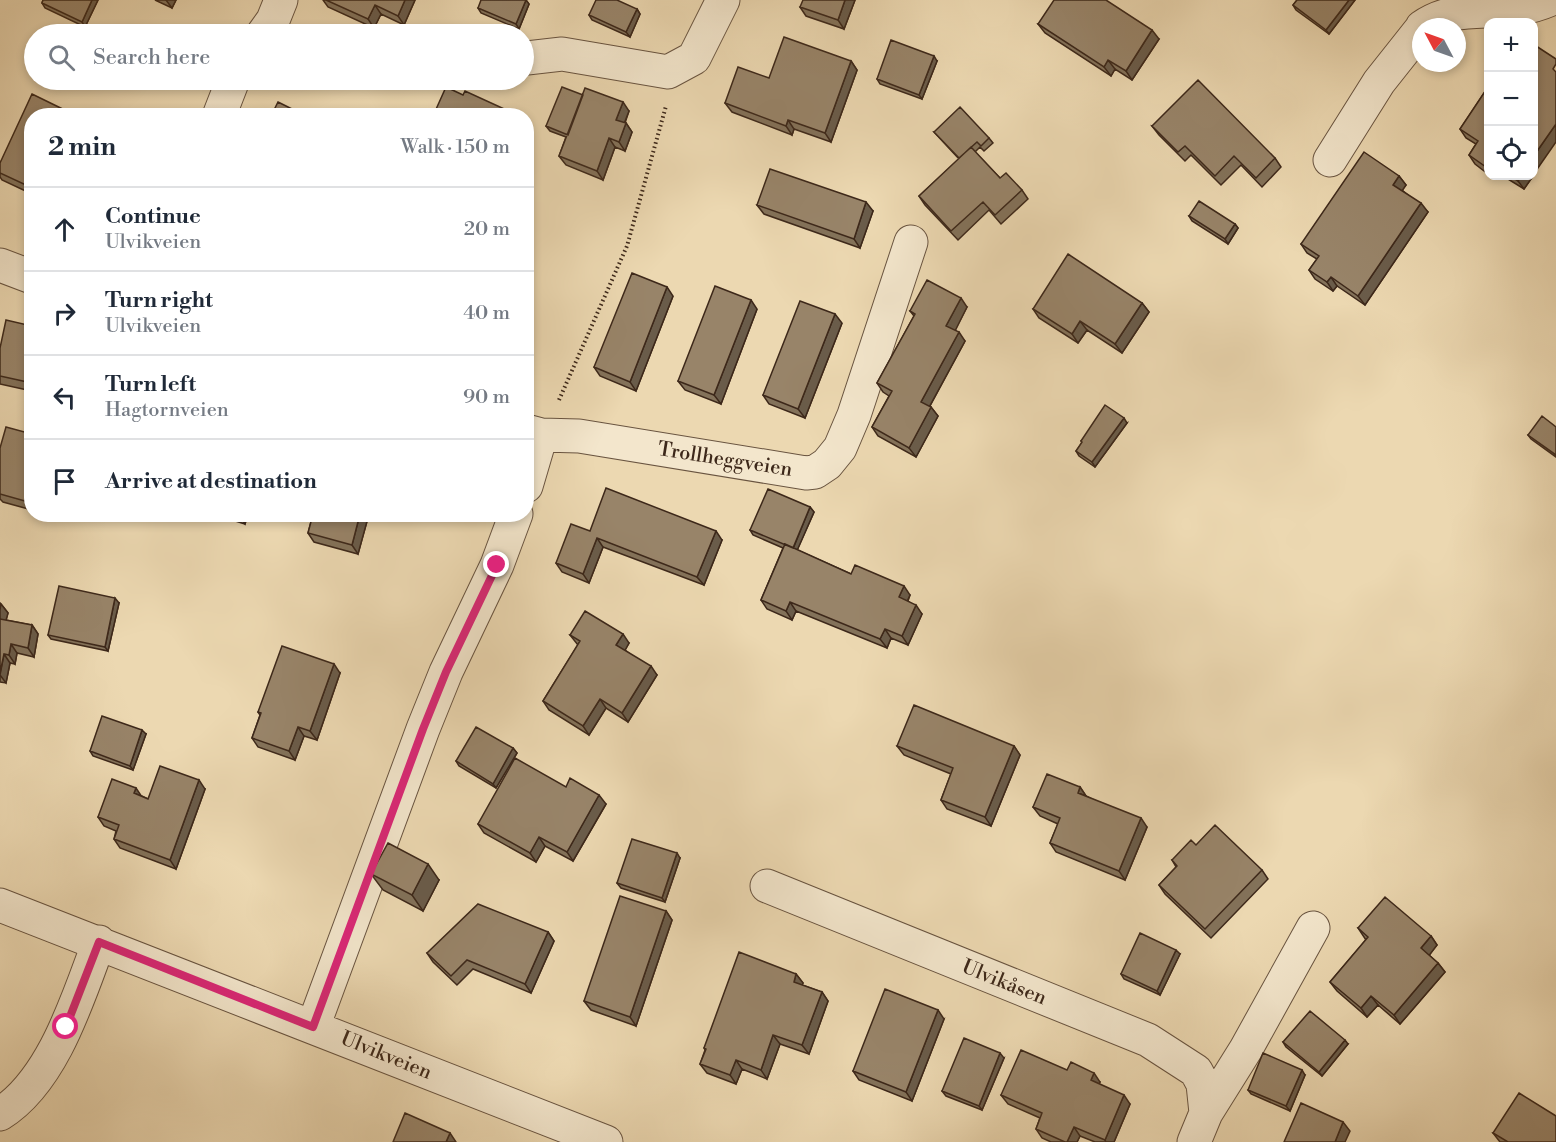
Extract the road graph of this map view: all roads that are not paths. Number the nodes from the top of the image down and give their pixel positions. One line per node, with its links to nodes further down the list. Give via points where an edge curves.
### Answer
1 (281, 0): 5 (street)
2 (723, 0): 7 (street, via 693,58 668,72 562,54)
3 (1549, 0): 4 (street, via 1528,7 1454,4)
4 (1431, 18)
5 (270, 24)
6 (1412, 41): 10 (street, via 1379,82)
7 (534, 57)
8 (230, 90): 9 (street)
9 (222, 108)
10 (1330, 160)
11 (911, 242): 14 (street, Trollheggveien, via 845,437 827,464 815,472 579,436)
12 (0, 265): 13 (street)
13 (24, 274)
14 (534, 433)
15 (513, 522): 20 (street, via 423,729)
16 (768, 886): 22 (street, Ulvikåsen, via 1148,1040 1196,1071 1203,1084)
17 (0, 905): 19 (street, Ulvikveien)
18 (1313, 928): 22 (street, Ulvikåsen)
19 (99, 942): 20 (street, Ulvikveien); 21 (street, via 66,1027 37,1078 23,1096)
20 (313, 1027): 23 (street, Ulvikveien)
21 (0, 1114)
22 (1200, 1127)
23 (606, 1142)

